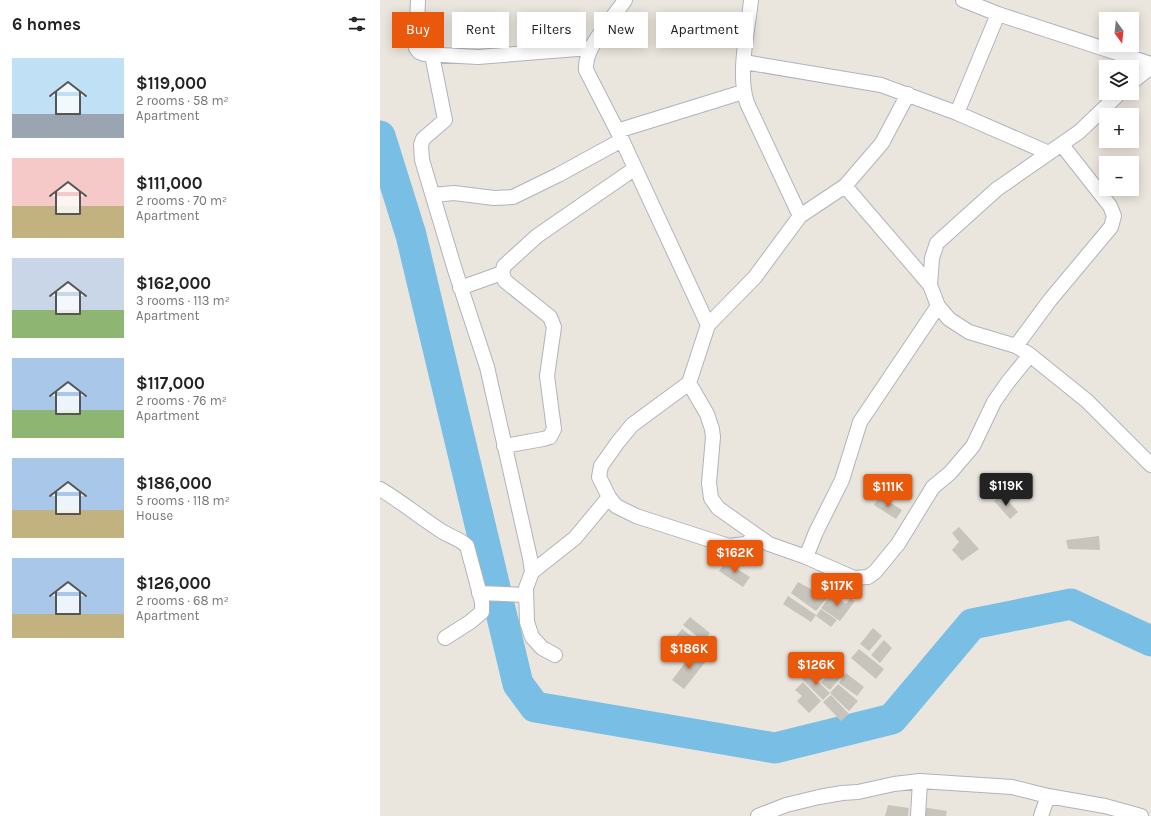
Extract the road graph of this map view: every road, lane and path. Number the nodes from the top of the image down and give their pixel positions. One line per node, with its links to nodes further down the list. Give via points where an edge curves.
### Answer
1 (418, 0): 8 (street, via 416,48 419,52)
2 (625, 0): 7 (street)
3 (751, 0): 9 (street)
4 (963, 0): 5 (street)
5 (984, 4): 6 (street)
6 (998, 14): 10 (street); 16 (street)
7 (590, 48): 8 (street, via 478,57); 17 (street, via 586,70)
8 (432, 55): 22 (street, via 445,120 423,139 421,145 422,160)
9 (744, 62): 13 (street); 14 (street, via 881,85)
10 (1151, 64)
11 (1151, 67): 12 (street)
12 (1139, 76)
13 (743, 92): 17 (street); 23 (street)
14 (908, 94): 16 (street); 21 (street, via 882,143)
15 (1113, 100): 18 (street)
16 (957, 113): 19 (street)
17 (619, 136): 20 (street); 22 (street, via 558,175 513,197 494,198 454,193)
18 (1062, 145): 19 (street); 29 (street, via 1110,206 1114,216 1111,227 1050,300)
19 (1049, 154): 25 (street, via 997,188 937,243 932,258)
20 (634, 169): 24 (street, via 537,236 504,266); 28 (street)
21 (846, 186): 23 (street); 25 (street)
22 (433, 195): 26 (street)
23 (800, 216): 28 (street, via 755,277)
24 (502, 273): 26 (street); 32 (street, via 505,281 550,317 554,327 547,376 554,429 550,437)
25 (930, 284): 27 (street)
26 (460, 288): 32 (street, via 487,367)
27 (938, 306): 29 (street, via 949,319 969,332); 37 (street, via 860,422 842,480)
28 (708, 326): 31 (street)
29 (1016, 346): 30 (street)
30 (1030, 355): 33 (street, via 1087,401); 37 (street, via 994,402 973,446 950,473 933,487 898,544 875,572 868,577 854,578)
31 (689, 383): 35 (street, via 632,425 618,442 601,466 599,477); 36 (street, via 707,414 712,429 709,483 711,498 718,508)
32 (504, 446): 38 (street)
33 (1151, 465)
34 (380, 490): 39 (street, via 398,499 467,546)
35 (608, 497): 36 (street, via 616,506 636,516 729,546 745,544); 38 (street, via 575,538)
36 (757, 537): 37 (street)
37 (806, 557)
38 (532, 572): 40 (street)
39 (481, 593): 40 (street); 41 (street, via 482,612)
40 (525, 595): 42 (street, via 527,622 532,637 542,648)
41 (445, 638)
42 (555, 655)
43 (920, 781): 44 (street, via 1012,787); 45 (street, via 819,797 786,805); 46 (street)
44 (1048, 796): 47 (street); 48 (street, via 1105,806)
45 (758, 816)
46 (918, 816)
47 (1041, 816)
48 (1141, 816)

